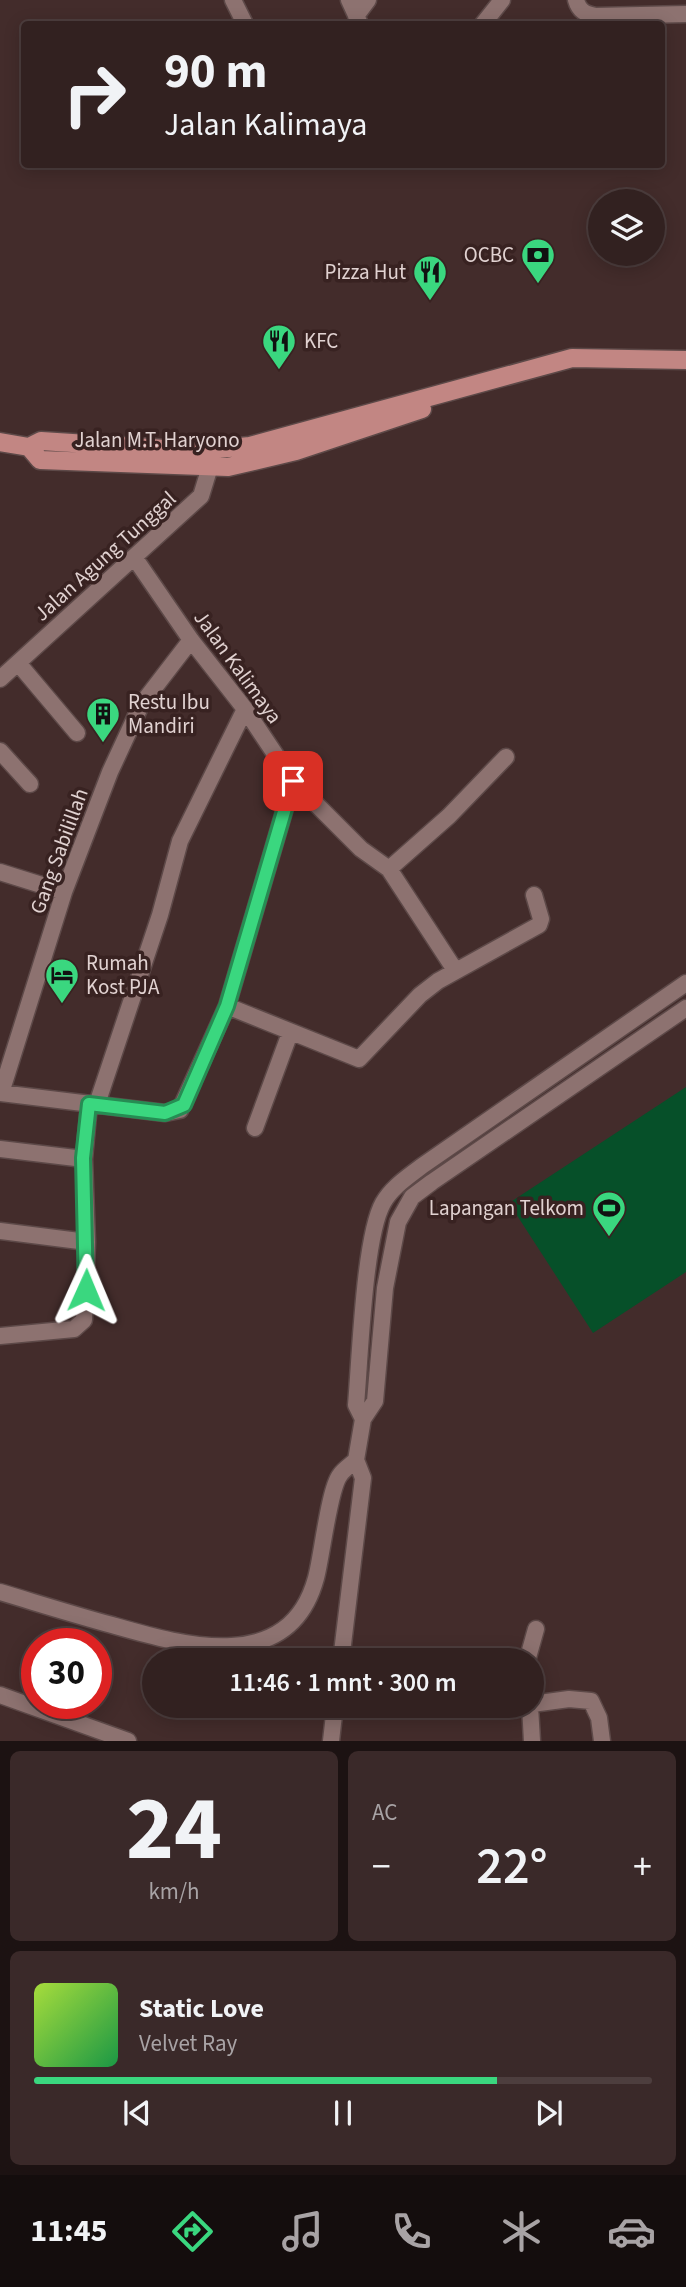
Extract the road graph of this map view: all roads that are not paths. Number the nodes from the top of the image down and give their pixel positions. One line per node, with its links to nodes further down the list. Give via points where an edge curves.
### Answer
1 (233, 0): 8 (street)
2 (349, 0): 7 (street)
3 (368, 0): 7 (street)
4 (502, 0): 9 (street)
5 (576, 0): 6 (street, via 578,8 596,16)
6 (686, 14)
7 (358, 20)
8 (244, 21)
9 (485, 21)
10 (686, 360): 12 (main road, Jalan M.T. Haryono, via 572,358 446,395 436,404 400,418 253,463)
11 (0, 442): 12 (main road, Jalan M.T. Haryono, via 29,447 41,441 197,451)
12 (212, 458): 13 (street, Jalan Agung Tunggal, via 201,496)
13 (134, 557): 14 (street, Jalan Kalimaya); 15 (street, Jalan Agung Tunggal)
14 (191, 640): 17 (street, Jalan Kalimaya); 25 (street, Gang Sabilillah, via 141,705)
15 (18, 663): 16 (street, Jalan Agung Tunggal); 18 (street)
16 (0, 678)
17 (245, 709): 21 (street, Jalan Kalimaya); 33 (street, via 180,841 160,915)
18 (77, 733)
19 (0, 751): 22 (street)
20 (506, 757): 23 (street)
21 (293, 781): 23 (street, Jalan Kalimaya, via 361,849); 29 (street)
22 (30, 784)
23 (389, 869): 27 (street)
24 (0, 872): 25 (street)
25 (64, 892): 32 (street, Gang Sabilillah)
26 (534, 895): 27 (street, via 539,925)
27 (455, 970): 31 (street, via 420,995 359,1059)
28 (686, 983): 37 (street)
29 (227, 1006): 31 (street); 33 (street, via 180,1110 165,1113)
30 (686, 1009): 38 (street)
31 (290, 1033): 34 (street)
32 (0, 1093): 33 (street)
33 (93, 1104): 36 (street)
34 (255, 1128)
35 (0, 1149): 36 (street)
36 (83, 1158): 40 (street)
37 (422, 1166): 38 (street); 41 (street, via 382,1205)
38 (432, 1182): 42 (street, via 403,1209)
39 (0, 1231): 40 (street)
40 (87, 1242): 43 (street, via 86,1314 81,1325)
41 (367, 1287): 42 (street); 44 (street, via 356,1405)
42 (385, 1287): 44 (street, via 375,1401)
43 (0, 1336)
44 (363, 1419): 45 (street)
45 (356, 1460): 46 (street, via 339,1476 316,1580 306,1604 287,1625 262,1640 227,1647 185,1645); 48 (street, via 363,1478)
46 (0, 1592)
47 (536, 1629): 49 (street)
48 (343, 1648)
49 (531, 1648)
50 (0, 1695): 54 (street)
51 (544, 1703): 57 (street, via 591,1701)
52 (334, 1718): 55 (street)
53 (531, 1718): 56 (street)
54 (128, 1741)
55 (331, 1741)
56 (532, 1741)
57 (602, 1741)

